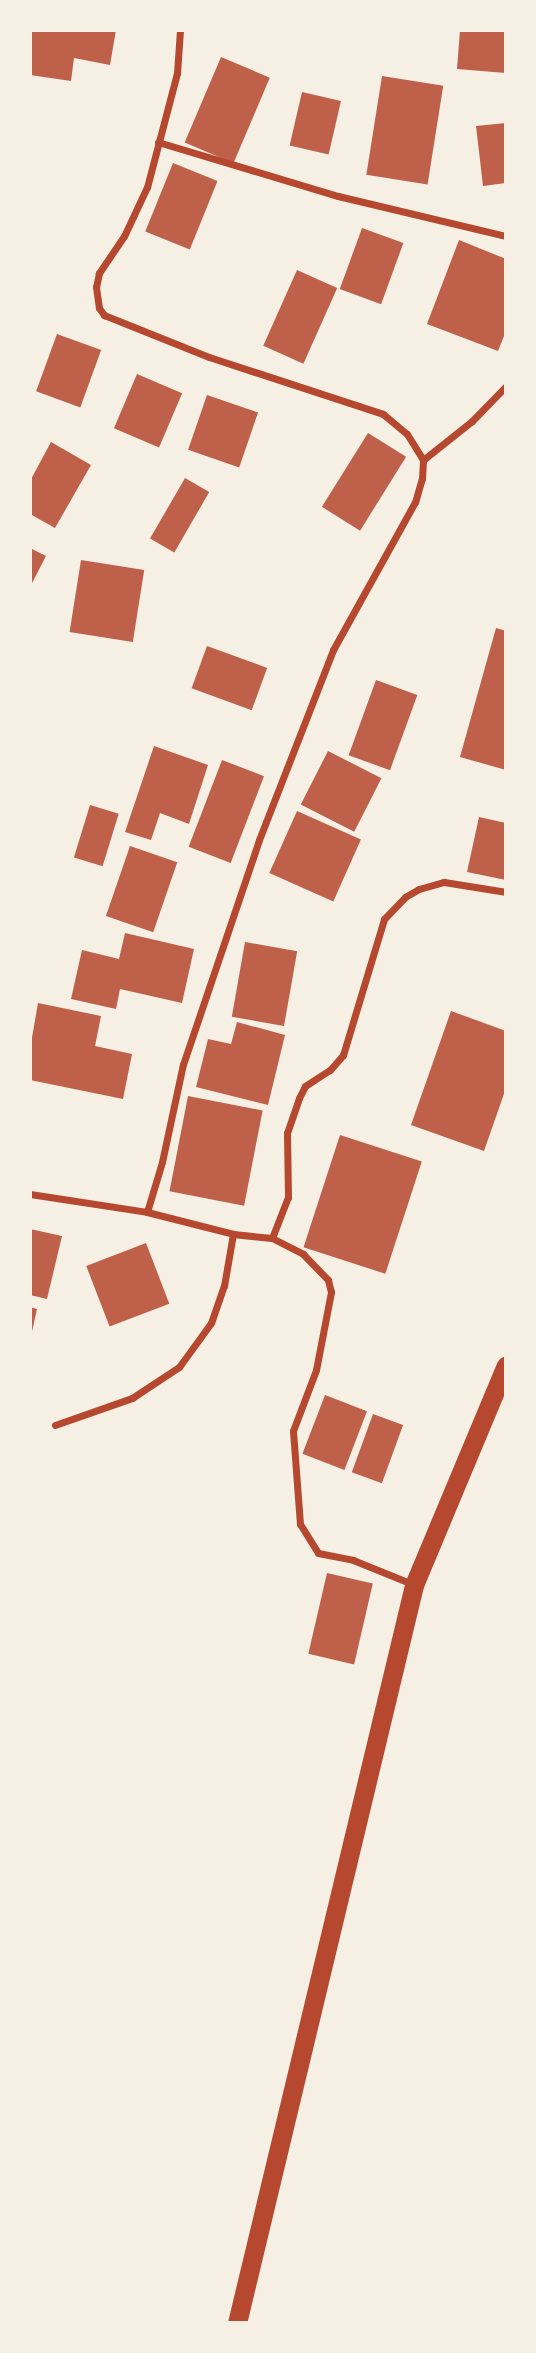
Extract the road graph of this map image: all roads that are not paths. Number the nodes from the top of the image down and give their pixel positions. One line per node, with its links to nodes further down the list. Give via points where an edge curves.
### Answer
1 (180, 30): 2 (street, via 177,73)
2 (158, 142): 3 (street, via 338,197); 5 (street, via 141,199 99,273 97,300 104,315 209,357 383,414 407,434)
3 (506, 236)
4 (506, 386): 5 (street)
5 (423, 460): 8 (street, via 415,502 334,650 259,840 183,1063)
6 (506, 892): 10 (street, via 444,882 405,897 384,919 343,1055 330,1070 304,1086 299,1098 287,1133 288,1197)
7 (30, 1194): 8 (street)
8 (147, 1212): 9 (street)
9 (233, 1234): 10 (street); 12 (street, via 224,1286 211,1323 179,1367 132,1398)
10 (272, 1238): 13 (street, via 303,1254 328,1280 331,1292 316,1370 293,1430 300,1524 318,1553 353,1560)
11 (506, 1365): 13 (highway)
12 (55, 1425)
13 (414, 1585): 14 (highway)
14 (237, 2323)

